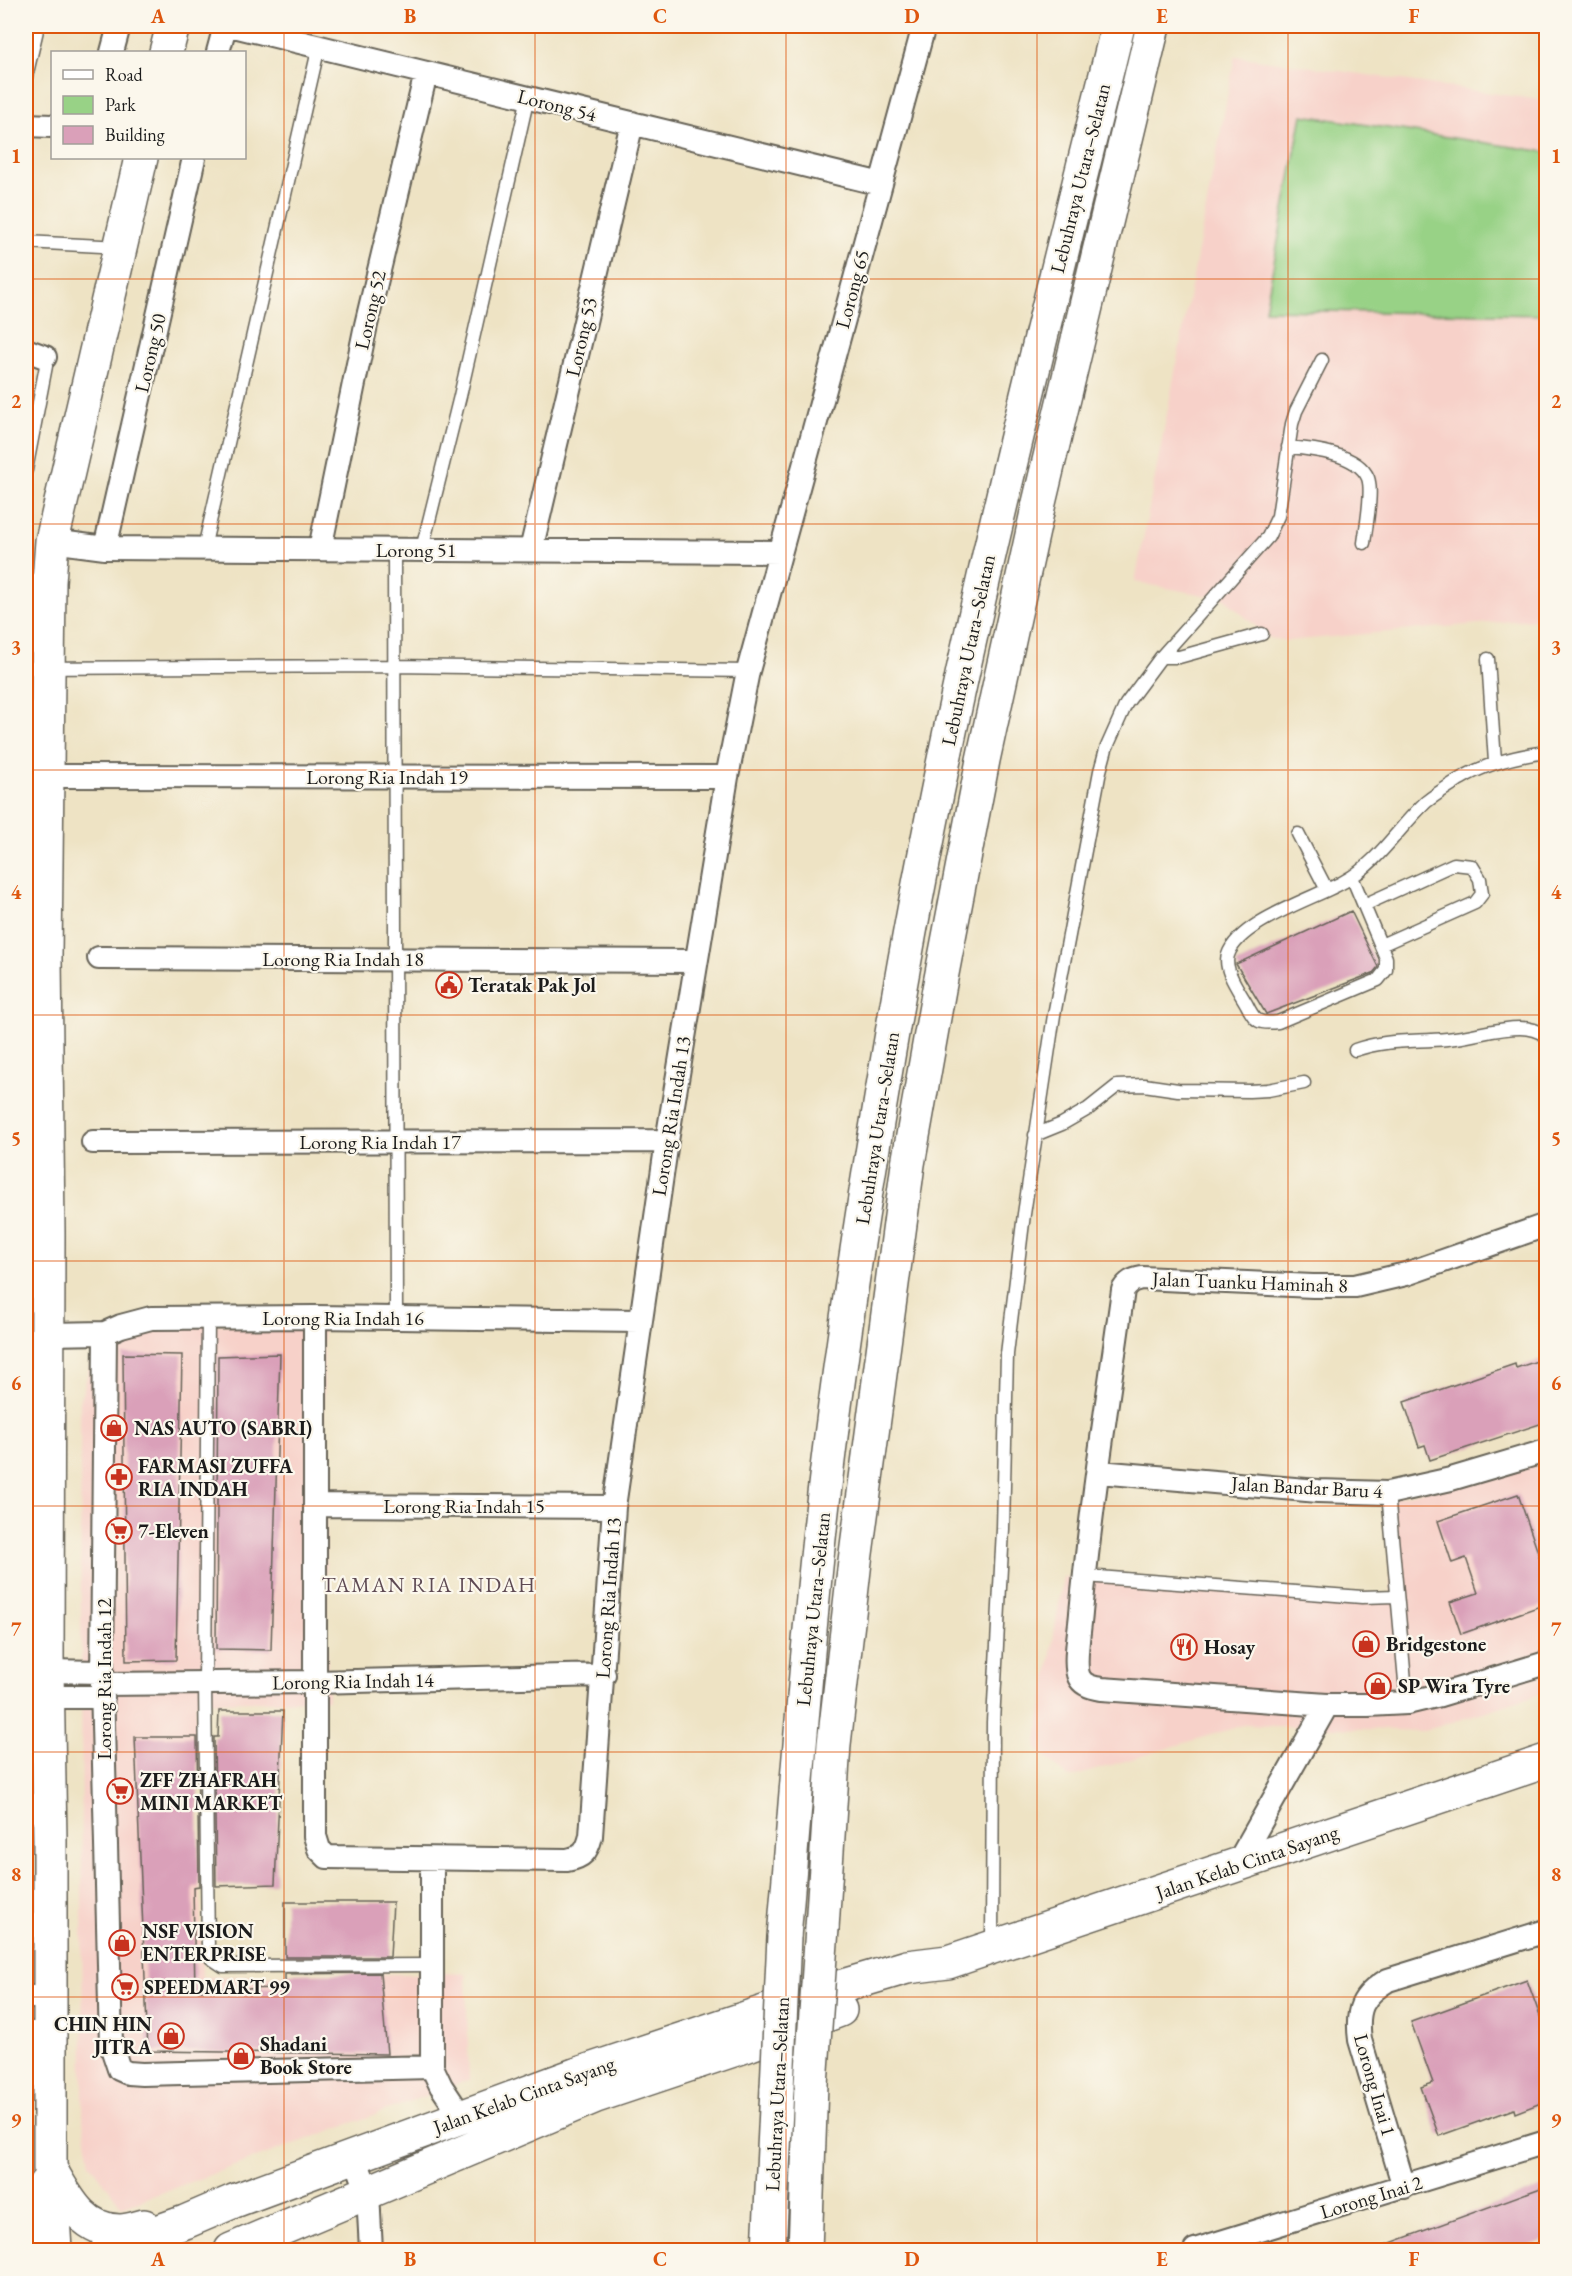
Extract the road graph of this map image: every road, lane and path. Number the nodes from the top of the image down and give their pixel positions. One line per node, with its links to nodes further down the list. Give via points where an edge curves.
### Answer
1 (38, 26): 14 (lane)
2 (119, 26): 10 (street)
3 (173, 26): 11 (main road)
4 (225, 26): 12 (street)
5 (234, 26): 9 (street, Lorong 54)
6 (924, 26): 21 (street, Lorong 65)
7 (1118, 26): 110 (main road, Lebuhraya Utara–Selatan, bridge, via 1002,492 901,982 871,1159 817,1555 784,1937)
8 (1153, 26): 111 (main road, Lebuhraya Utara–Selatan, bridge, via 1039,503 983,760 905,1187 834,1744 811,2085)
9 (319, 46): 13 (street, Lorong 54); 32 (lane)
10 (112, 51)
11 (166, 51)
12 (218, 51)
13 (426, 73): 15 (street, Lorong 54); 33 (street, Lorong 52, via 366,325)
14 (26, 77)
15 (528, 98): 16 (street, Lorong 54); 35 (lane)
16 (632, 123): 21 (street, Lorong 54); 36 (street, Lorong 53)
17 (26, 124): 18 (street)
18 (51, 126)
19 (141, 159): 23 (main road)
20 (194, 159): 31 (street, Lorong 50)
21 (881, 184): 37 (street, Lorong 65)
22 (26, 242): 23 (lane)
23 (120, 247): 29 (main road)
24 (35, 354): 27 (lane, via 46,366)
25 (1322, 360): 26 (lane, via 1296,411)
26 (1288, 447): 30 (lane, via 1334,454 1358,464 1368,478 1369,491); 39 (lane, via 1278,516 1268,537)
27 (27, 452): 28 (lane)
28 (26, 470)
29 (52, 541): 31 (street, Lorong 51); 42 (main road)
30 (1364, 543)
31 (105, 548): 32 (street, Lorong 51)
32 (204, 548): 33 (street, Lorong 51)
33 (320, 549): 34 (street, Lorong 51)
34 (394, 549): 35 (street, Lorong 51); 41 (lane)
35 (422, 549): 36 (street, Lorong 51)
36 (531, 550): 37 (street, Lorong 51)
37 (780, 552): 43 (street, Lorong Ria Indah 13)
38 (1262, 634): 39 (lane, via 1179,657)
39 (1161, 657): 60 (lane, via 1126,704 1100,771)
40 (1488, 659): 45 (lane)
41 (394, 666): 42 (lane); 43 (lane); 47 (lane)
42 (36, 668): 46 (main road)
43 (748, 670): 48 (street, Lorong Ria Indah 13)
44 (1546, 752): 45 (lane)
45 (1496, 762): 50 (lane, via 1427,802 1362,872)
46 (47, 776): 47 (street, Lorong Ria Indah 19); 69 (main road)
47 (394, 777): 48 (street, Lorong Ria Indah 19); 55 (lane)
48 (727, 777): 56 (street, Lorong Ria Indah 13)
49 (1298, 834): 51 (lane)
50 (1352, 877): 51 (lane); 52 (lane)
51 (1327, 890): 53 (lane, via 1244,933 1227,956 1228,967 1253,1018 1264,1023 1278,1022 1378,980 1386,970)
52 (1364, 905): 53 (lane); 53 (lane, via 1454,864 1472,866 1480,879 1482,894 1475,903)
53 (1381, 945)
54 (99, 958): 55 (street, Lorong Ria Indah 18)
55 (395, 960): 56 (street, Lorong Ria Indah 18); 62 (lane)
56 (695, 961): 63 (street, Lorong Ria Indah 13)
57 (1546, 1036): 58 (lane, via 1522,1028 1493,1030 1446,1039 1374,1043)
58 (1355, 1050)
59 (1304, 1083): 60 (lane, via 1249,1091 1117,1086 1088,1109)
60 (1035, 1135): 92 (lane, via 1007,1354 1004,1530 993,1722)
61 (93, 1142): 62 (street, Lorong Ria Indah 17)
62 (396, 1142): 63 (street, Lorong Ria Indah 17); 67 (lane)
63 (667, 1142): 68 (street, Lorong Ria Indah 13)
64 (1546, 1225): 72 (street, Jalan Tuanku Haminah 8, via 1406,1274 1355,1286 1132,1280 1123,1290)
65 (315, 1317): 66 (street, Lorong Ria Indah 16); 67 (street, Lorong Ria Indah 16); 75 (street, Lorong Ria Indah 13)
66 (208, 1318): 70 (street, Lorong Ria Indah 16, via 151,1318); 82 (lane)
67 (396, 1318): 68 (street, Lorong Ria Indah 16)
68 (639, 1321): 76 (street, Lorong Ria Indah 13)
69 (41, 1324): 70 (street, Lorong Ria Indah 16); 74 (main road)
70 (105, 1333): 84 (street, Lorong Ria Indah 12)
71 (1546, 1451): 73 (street, Jalan Bandar Baru 4)
72 (1099, 1472): 73 (street, Jalan Bandar Baru 4, via 1318,1491); 77 (street)
73 (1388, 1493): 78 (lane)
74 (37, 1503): 83 (main road)
75 (315, 1505): 76 (street, Lorong Ria Indah 15); 81 (street, Lorong Ria Indah 13)
76 (614, 1507): 80 (street, Lorong Ria Indah 13)
77 (1085, 1576): 78 (lane, via 1362,1597); 86 (street, via 1077,1662 1078,1677 1085,1684 1102,1689)
78 (1397, 1596): 85 (lane)
79 (1546, 1663): 85 (street)
80 (604, 1675): 81 (street, Lorong Ria Indah 14); 89 (street, Lorong Ria Indah 13, via 591,1836 585,1854 567,1860)
81 (315, 1682): 82 (street, Lorong Ria Indah 14); 89 (street, Lorong Ria Indah 13, via 315,1836 319,1849 327,1857)
82 (205, 1683): 84 (street, Lorong Ria Indah 14); 94 (lane, via 206,1941 211,1958 223,1966)
83 (47, 1684): 84 (street, Lorong Ria Indah 14); 87 (main road)
84 (102, 1684): 97 (street, Lorong Ria Indah 12, via 111,2045 119,2068 142,2074)
85 (1407, 1703): 86 (street)
86 (1327, 1705): 90 (street)
87 (37, 1756): 95 (main road)
88 (1546, 1761): 90 (main road, Jalan Kelab Cinta Sayang)
89 (432, 1858): 94 (street)
90 (1236, 1866): 92 (main road, Jalan Kelab Cinta Sayang)
91 (1546, 1931): 102 (street, Lorong Inai 1, via 1388,1980 1372,1989 1361,2004 1360,2040)
92 (992, 1948): 93 (main road, Jalan Kelab Cinta Sayang)
93 (948, 1962): 98 (main road, Jalan Kelab Cinta Sayang, via 907,1967 836,1988); 103 (main road, Jalan Kelab Cinta Sayang, via 914,1982 745,2046 596,2096)
94 (431, 1965): 97 (street)
95 (38, 1997): 96 (main road)
96 (37, 2033): 101 (main road)
97 (432, 2067): 98 (street)
98 (461, 2116): 100 (main road, Jalan Kelab Cinta Sayang)
99 (1546, 2142): 102 (street, Lorong Inai 2)
100 (355, 2157): 103 (street); 104 (main road, Jalan Kelab Cinta Sayang)
101 (50, 2168): 104 (main road, via 81,2216 101,2228 122,2231 161,2222); 105 (main road); 106 (main road)
102 (1404, 2187): 112 (street, Lorong Inai 2)
103 (368, 2193): 108 (main road, Jalan Kelab Cinta Sayang); 109 (street)
104 (185, 2222): 107 (main road, Jalan Kelab Cinta Sayang)
105 (26, 2244)
106 (56, 2250)
107 (107, 2250)
108 (231, 2250)
109 (371, 2250)
110 (769, 2250)
111 (805, 2250)
112 (1195, 2250)

